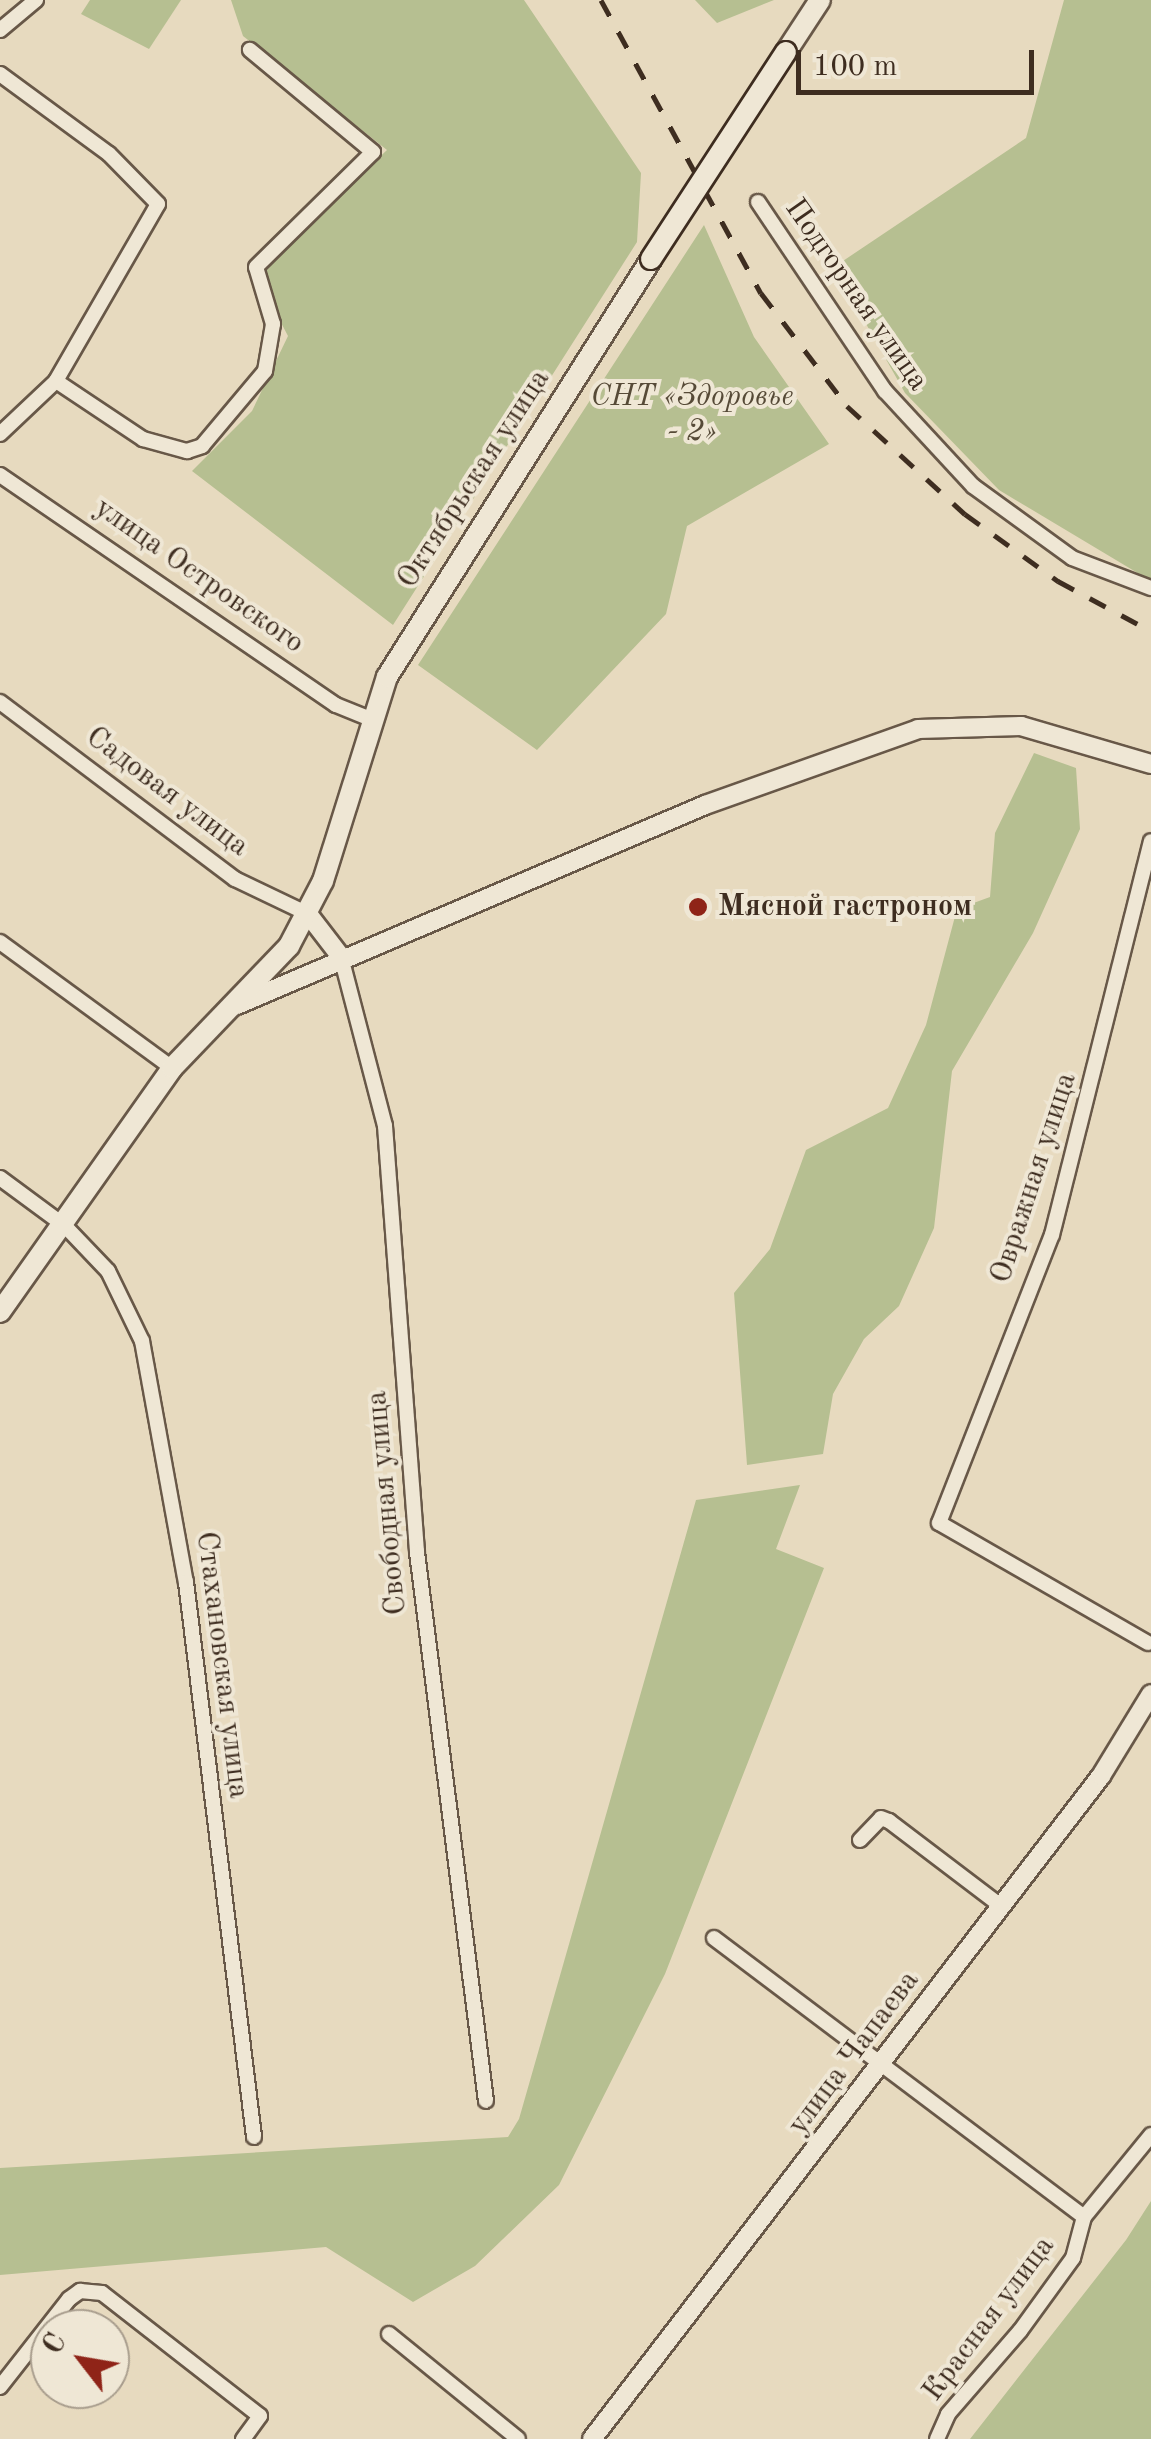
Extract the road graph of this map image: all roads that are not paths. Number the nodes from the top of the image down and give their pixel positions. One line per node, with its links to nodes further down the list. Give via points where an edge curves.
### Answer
1 (36, 0): 3 (street)
2 (820, 0): 12 (main road, Октябрьская улица, bridge, via 409,636)
3 (0, 30)
4 (250, 50): 7 (street, via 372,152 256,266 273,324 265,371 202,446 187,451 143,438)
5 (0, 74): 7 (street, via 110,154 158,204)
6 (758, 202): 10 (street, Подгорная улица, via 885,391 973,486 1072,558)
7 (56, 380): 8 (street)
8 (0, 434)
9 (0, 475): 12 (street, улица Островского, via 336,705)
10 (1151, 588)
11 (0, 702): 15 (street, Садовая улица, via 235,879)
12 (370, 718): 15 (main road, Октябрьская улица)
13 (1151, 764): 17 (street, Октябрьская улица, via 1021,726 918,729 705,805)
14 (1151, 841): 23 (street, Овражная улица, via 1052,1235 940,1523)
15 (308, 914): 17 (street, Свободная улица); 18 (main road, Октябрьская улица, via 289,946)
16 (0, 942): 19 (street)
17 (341, 957): 18 (street, Октябрьская улица); 29 (street, Свободная улица, via 385,1126 417,1552)
18 (228, 1009): 19 (main road, Октябрьская улица)
19 (172, 1068): 21 (main road, Октябрьская улица)
20 (0, 1178): 21 (street, Стахановская улица)
21 (65, 1226): 22 (main road, Октябрьская улица); 31 (street, Стахановская улица, via 128,1300 158,1407)
22 (0, 1312)
23 (1148, 1643)
24 (1150, 1699): 26 (street, улица Чапаева, via 1102,1776)
25 (860, 1840): 26 (street, via 881,1818 888,1821)
26 (1001, 1906): 28 (street, улица Чапаева)
27 (714, 1938): 28 (street)
28 (880, 2066): 32 (street); 37 (street, улица Чапаева)
29 (486, 2101)
30 (1151, 2136): 32 (street, Красная улица)
31 (254, 2137)
32 (1084, 2217): 38 (street, Красная улица, via 1073,2258 948,2414)
33 (390, 2334): 36 (street)
34 (0, 2387): 35 (street, via 69,2299 80,2291 102,2292 260,2416)
35 (243, 2439)
36 (518, 2439)
37 (592, 2439)
38 (937, 2439)

